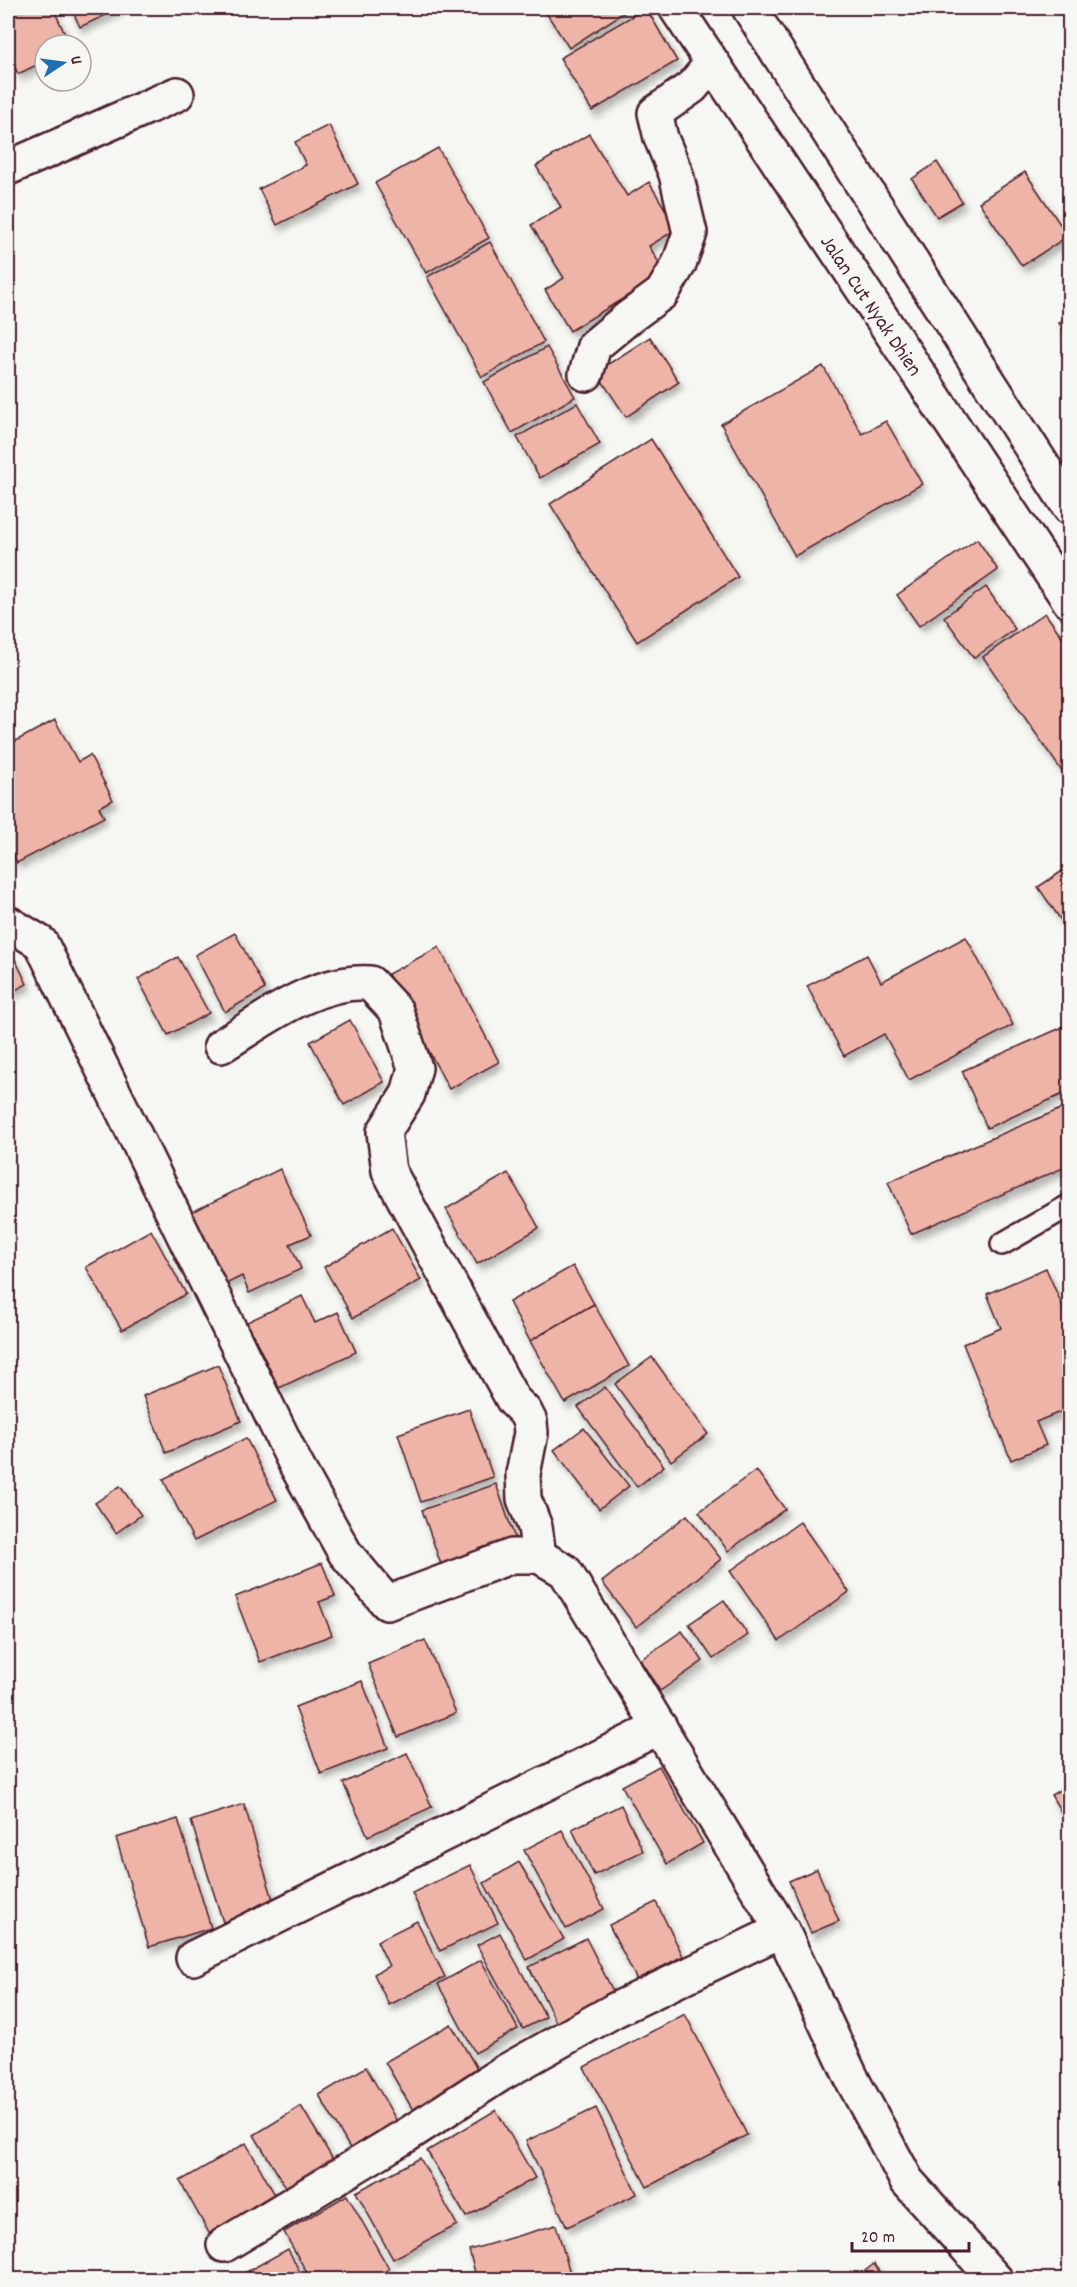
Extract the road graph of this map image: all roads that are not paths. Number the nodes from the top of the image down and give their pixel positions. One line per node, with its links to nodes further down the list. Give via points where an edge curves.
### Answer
1 (676, 8): 3 (main road, Jalan Cut Nyak Dhien)
2 (749, 8): 7 (main road)
3 (712, 63): 6 (main road, via 692,87 655,113 676,174 690,233 679,264 662,293 594,346); 8 (main road, Jalan Cut Nyak Dhien)
4 (177, 94): 5 (main road)
5 (8, 168)
6 (586, 374)
7 (1070, 508)
8 (1070, 603)
9 (8, 923): 13 (main road, via 41,943 295,1462 345,1553 373,1587 387,1603 512,1556)
10 (221, 1046): 13 (main road, via 314,991 351,982 370,983 396,1011 416,1068 408,1094 384,1131 389,1171 513,1400 530,1422 524,1499 535,1527)
11 (1070, 1205): 12 (lane)
12 (1002, 1244)
13 (538, 1556): 14 (main road, via 565,1572)
14 (660, 1727): 15 (main road); 16 (main road)
15 (782, 1930): 17 (main road, via 615,2010 501,2074 407,2136); 18 (main road, via 854,2083 908,2181)
16 (193, 1958)
17 (224, 2246)
18 (996, 2280)

